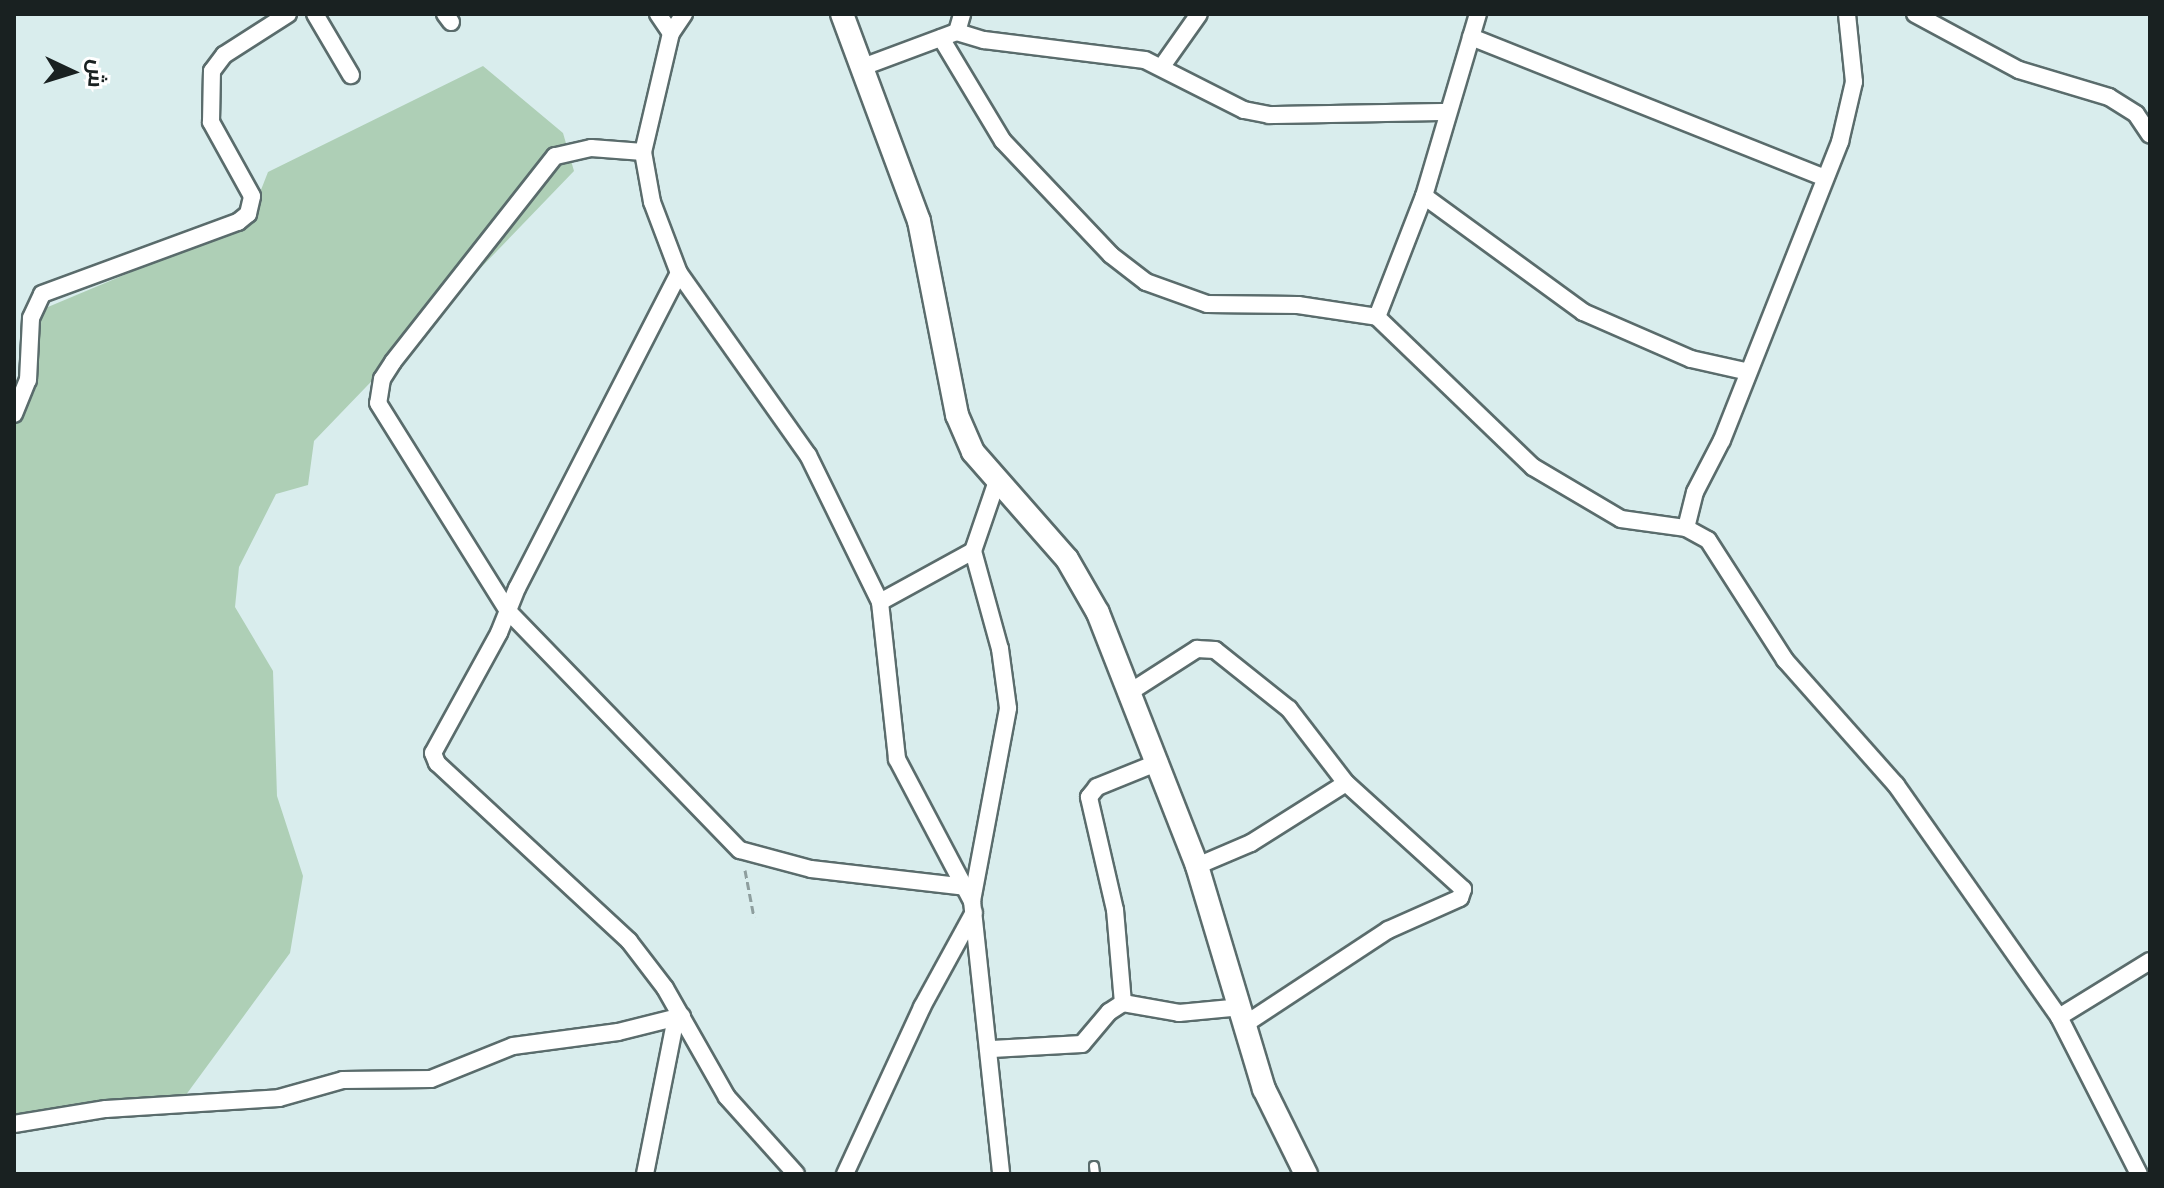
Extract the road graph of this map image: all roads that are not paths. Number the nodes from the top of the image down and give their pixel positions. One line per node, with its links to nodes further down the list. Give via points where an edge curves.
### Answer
1 (288, 14): 25 (street, via 224,55 212,71 211,122 252,196 248,214 42,294 31,318 28,380)
2 (315, 14): 16 (street)
3 (658, 14): 11 (street)
4 (684, 14): 11 (street)
5 (842, 14): 15 (street)
6 (962, 14): 12 (street)
7 (1199, 14): 14 (street)
8 (1478, 14): 13 (street)
9 (1847, 14): 20 (street, via 1854,82 1840,142)
10 (1915, 14): 18 (street, via 2019,70 2109,97 2136,114)
11 (671, 33): 19 (street)
12 (949, 35): 14 (street); 15 (street); 23 (street, via 1003,141 1111,255 1146,282 1207,304 1298,305)
13 (1471, 37): 17 (street); 20 (street)
14 (1163, 65): 17 (street, via 1222,100 1269,115)
15 (860, 68): 26 (street, via 919,221 957,415 973,452)
16 (351, 75)
17 (1447, 112): 21 (street)
18 (2150, 135)
19 (643, 152): 22 (street, via 652,202); 30 (street, via 582,149 555,156 393,362 377,391 378,403 410,462)
20 (1823, 177): 24 (street)
21 (1424, 196): 23 (street); 24 (street, via 1583,312 1676,354)
22 (679, 273): 29 (street, via 808,455); 30 (street)
23 (1377, 317): 27 (street, via 1533,467 1621,519)
24 (1749, 372): 27 (street, via 1695,492)
25 (14, 414)
26 (996, 484): 28 (street); 31 (street, via 1067,559 1098,613)
27 (1686, 528): 40 (street, via 1708,540 1785,660 1896,785)
28 (973, 551): 29 (street); 35 (street, via 1000,649 1008,708)
29 (880, 602): 35 (street, via 897,759)
30 (508, 611): 35 (street, via 740,850); 39 (street, via 434,747 434,758 599,909 649,967)
31 (1130, 692): 32 (street); 33 (street, via 1197,649 1215,650 1306,726)
32 (1159, 762): 34 (street); 37 (street, via 1097,787 1089,797 1115,910)
33 (1346, 783): 34 (street, via 1251,843); 38 (street, via 1436,861 1463,894 1388,930)
34 (1197, 866): 38 (street)
35 (971, 900): 41 (street); 45 (street)
36 (2150, 961): 40 (street)
37 (1123, 1003): 38 (street, via 1179,1013); 41 (street, via 1082,1044)
38 (1244, 1015): 47 (street, via 1264,1089)
39 (679, 1017): 42 (street, via 618,1032 513,1046 431,1079 343,1080 279,1098 121,1107); 43 (street); 44 (street, via 727,1097)
40 (2059, 1017): 48 (street)
41 (992, 1049): 46 (street)
42 (14, 1124)
43 (645, 1174)
44 (796, 1174)
45 (845, 1174)
46 (1001, 1174)
47 (1306, 1174)
48 (2139, 1174)

